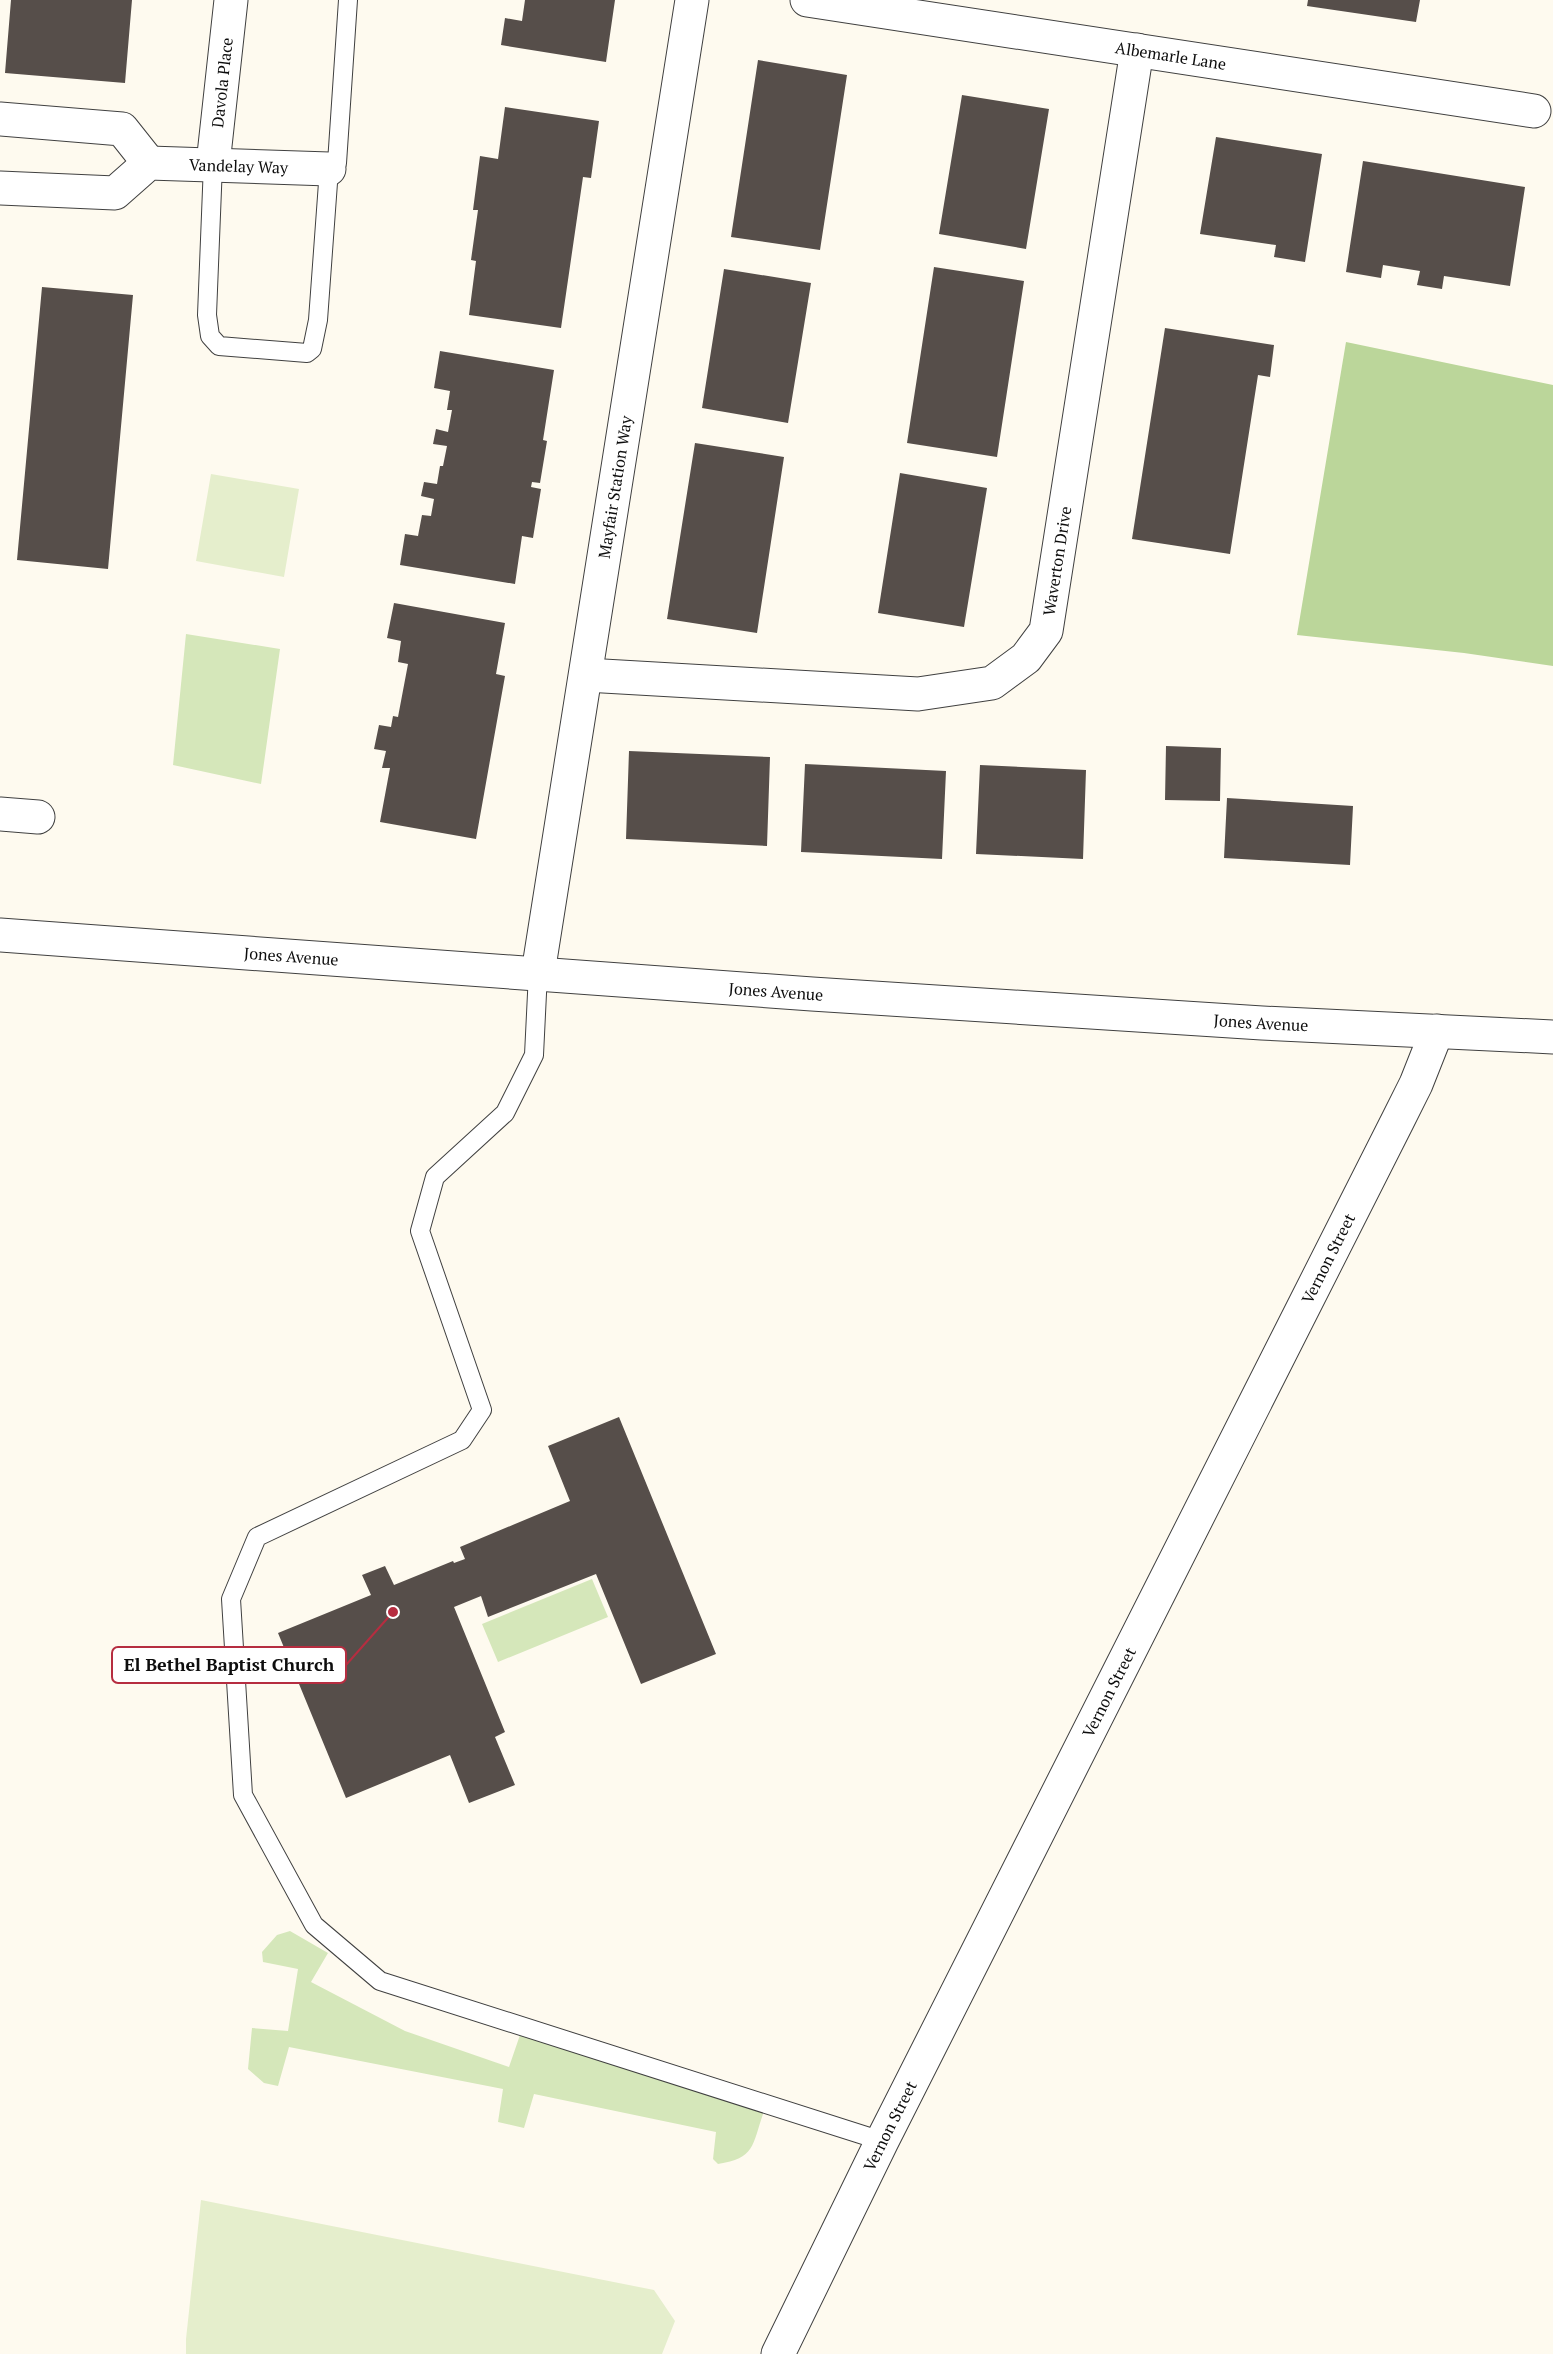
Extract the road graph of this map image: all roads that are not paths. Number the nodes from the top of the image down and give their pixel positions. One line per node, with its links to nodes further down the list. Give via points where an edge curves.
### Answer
1 (231, 0): 9 (street, Davola Place)
2 (348, 0): 10 (lane, via 337,163)
3 (692, 0): 12 (street, Mayfair Station Way)
4 (807, 0): 5 (street, Albemarle Lane)
5 (1137, 50): 6 (street, Albemarle Lane); 12 (street, Waverton Drive, via 1046,631 1026,658 992,683 918,694)
6 (1534, 111)
7 (0, 119): 8 (street, via 122,129)
8 (149, 163): 9 (street, Vandelay Way); 11 (street, via 115,193)
9 (213, 164): 10 (street, Vandelay Way); 10 (lane, via 207,315 210,336 219,346 307,353 312,349 318,320)
10 (329, 170)
11 (0, 188)
12 (586, 675): 16 (street, Mayfair Station Way)
13 (0, 814): 14 (street)
14 (38, 817)
15 (0, 935): 16 (street, Jones Avenue)
16 (538, 973): 17 (street, Jones Avenue, via 1238,1022); 19 (lane, via 534,1055 505,1113 435,1177 420,1231 482,1410 462,1440 257,1537 231,1599 243,1795 314,1925 380,1981)
17 (1437, 1030): 18 (street, Jones Avenue); 19 (street, Vernon Street, via 1416,1084)
18 (1553, 1036)
19 (882, 2141): 20 (street, Vernon Street)
20 (778, 2354)

